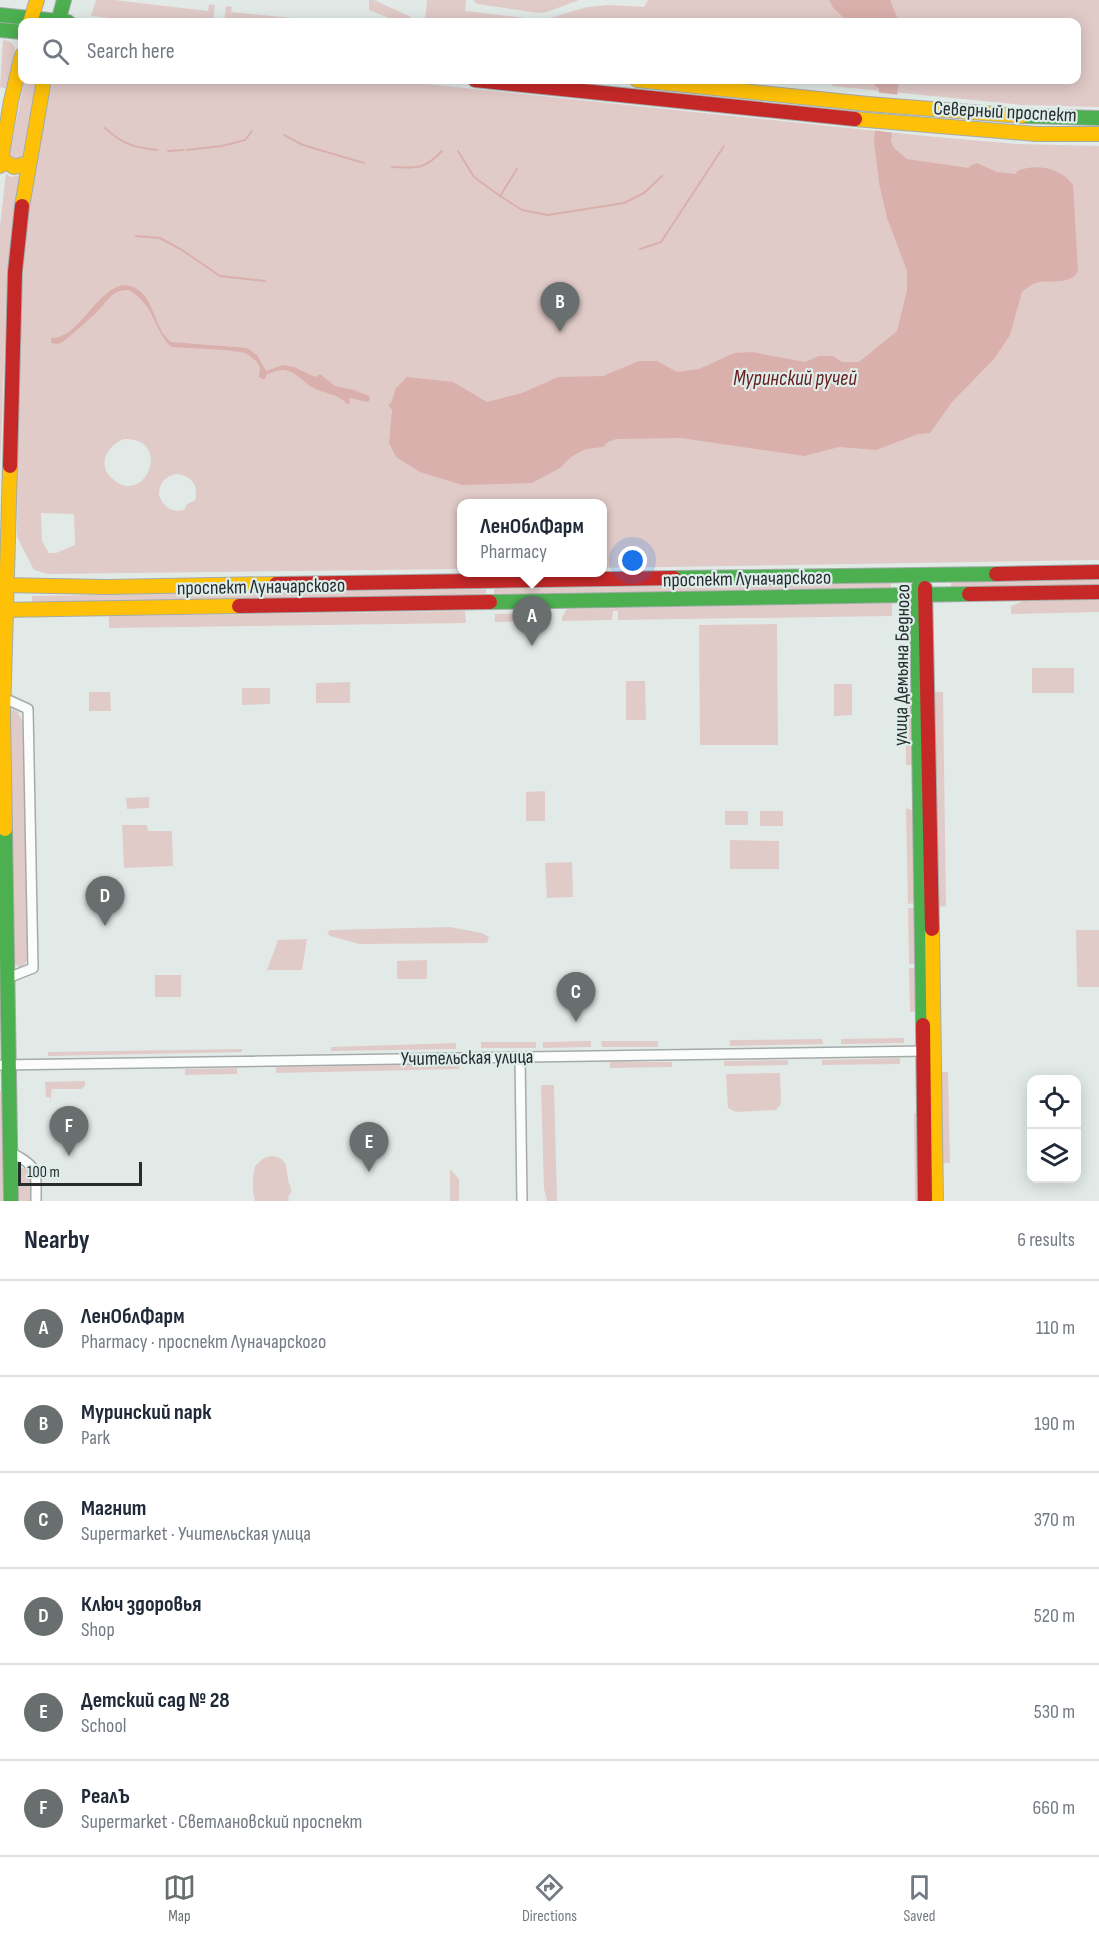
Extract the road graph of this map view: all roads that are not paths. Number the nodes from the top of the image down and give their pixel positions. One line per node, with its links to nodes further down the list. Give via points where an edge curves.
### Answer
1 (37, 0): 5 (main road)
2 (64, 0): 6 (main road)
3 (0, 15): 4 (main road)
4 (19, 18)
5 (32, 18)
6 (62, 18)
7 (0, 30): 8 (main road)
8 (18, 32)
9 (18, 72): 15 (main road)
10 (43, 84): 16 (main road)
11 (514, 84): 14 (main road, Северный проспект, via 909,125)
12 (676, 84): 13 (main road, Северный проспект, via 911,109)
13 (1099, 118)
14 (1099, 134)
15 (1, 163): 16 (main road, via 14,168)
16 (28, 163): 19 (main road, via 15,272)
17 (1099, 572): 18 (main road, проспект Луначарского)
18 (921, 575): 19 (main road, проспект Луначарского); 21 (main road, улица Демьяна Бедного)
19 (3, 586): 22 (main road)
20 (1099, 592): 21 (main road, проспект Луначарского)
21 (922, 595): 22 (main road, проспект Луначарского); 25 (main road, улица Демьяна Бедного)
22 (3, 610): 23 (main road)
23 (4, 698): 24 (main road); 24 (street, via 28,709 33,944 33,968)
24 (8, 978): 27 (main road)
25 (929, 1051): 26 (street, Учительская улица); 32 (main road, улица Демьяна Бедного); 33 (main road, улица Демьяна Бедного)
26 (520, 1057): 27 (street, Учительская улица); 31 (street)
27 (5, 1064): 28 (main road)
28 (10, 1152): 29 (main road); 30 (street, via 30,1163)
29 (11, 1201)
30 (36, 1201)
31 (522, 1201)
32 (925, 1201)
33 (936, 1201)

